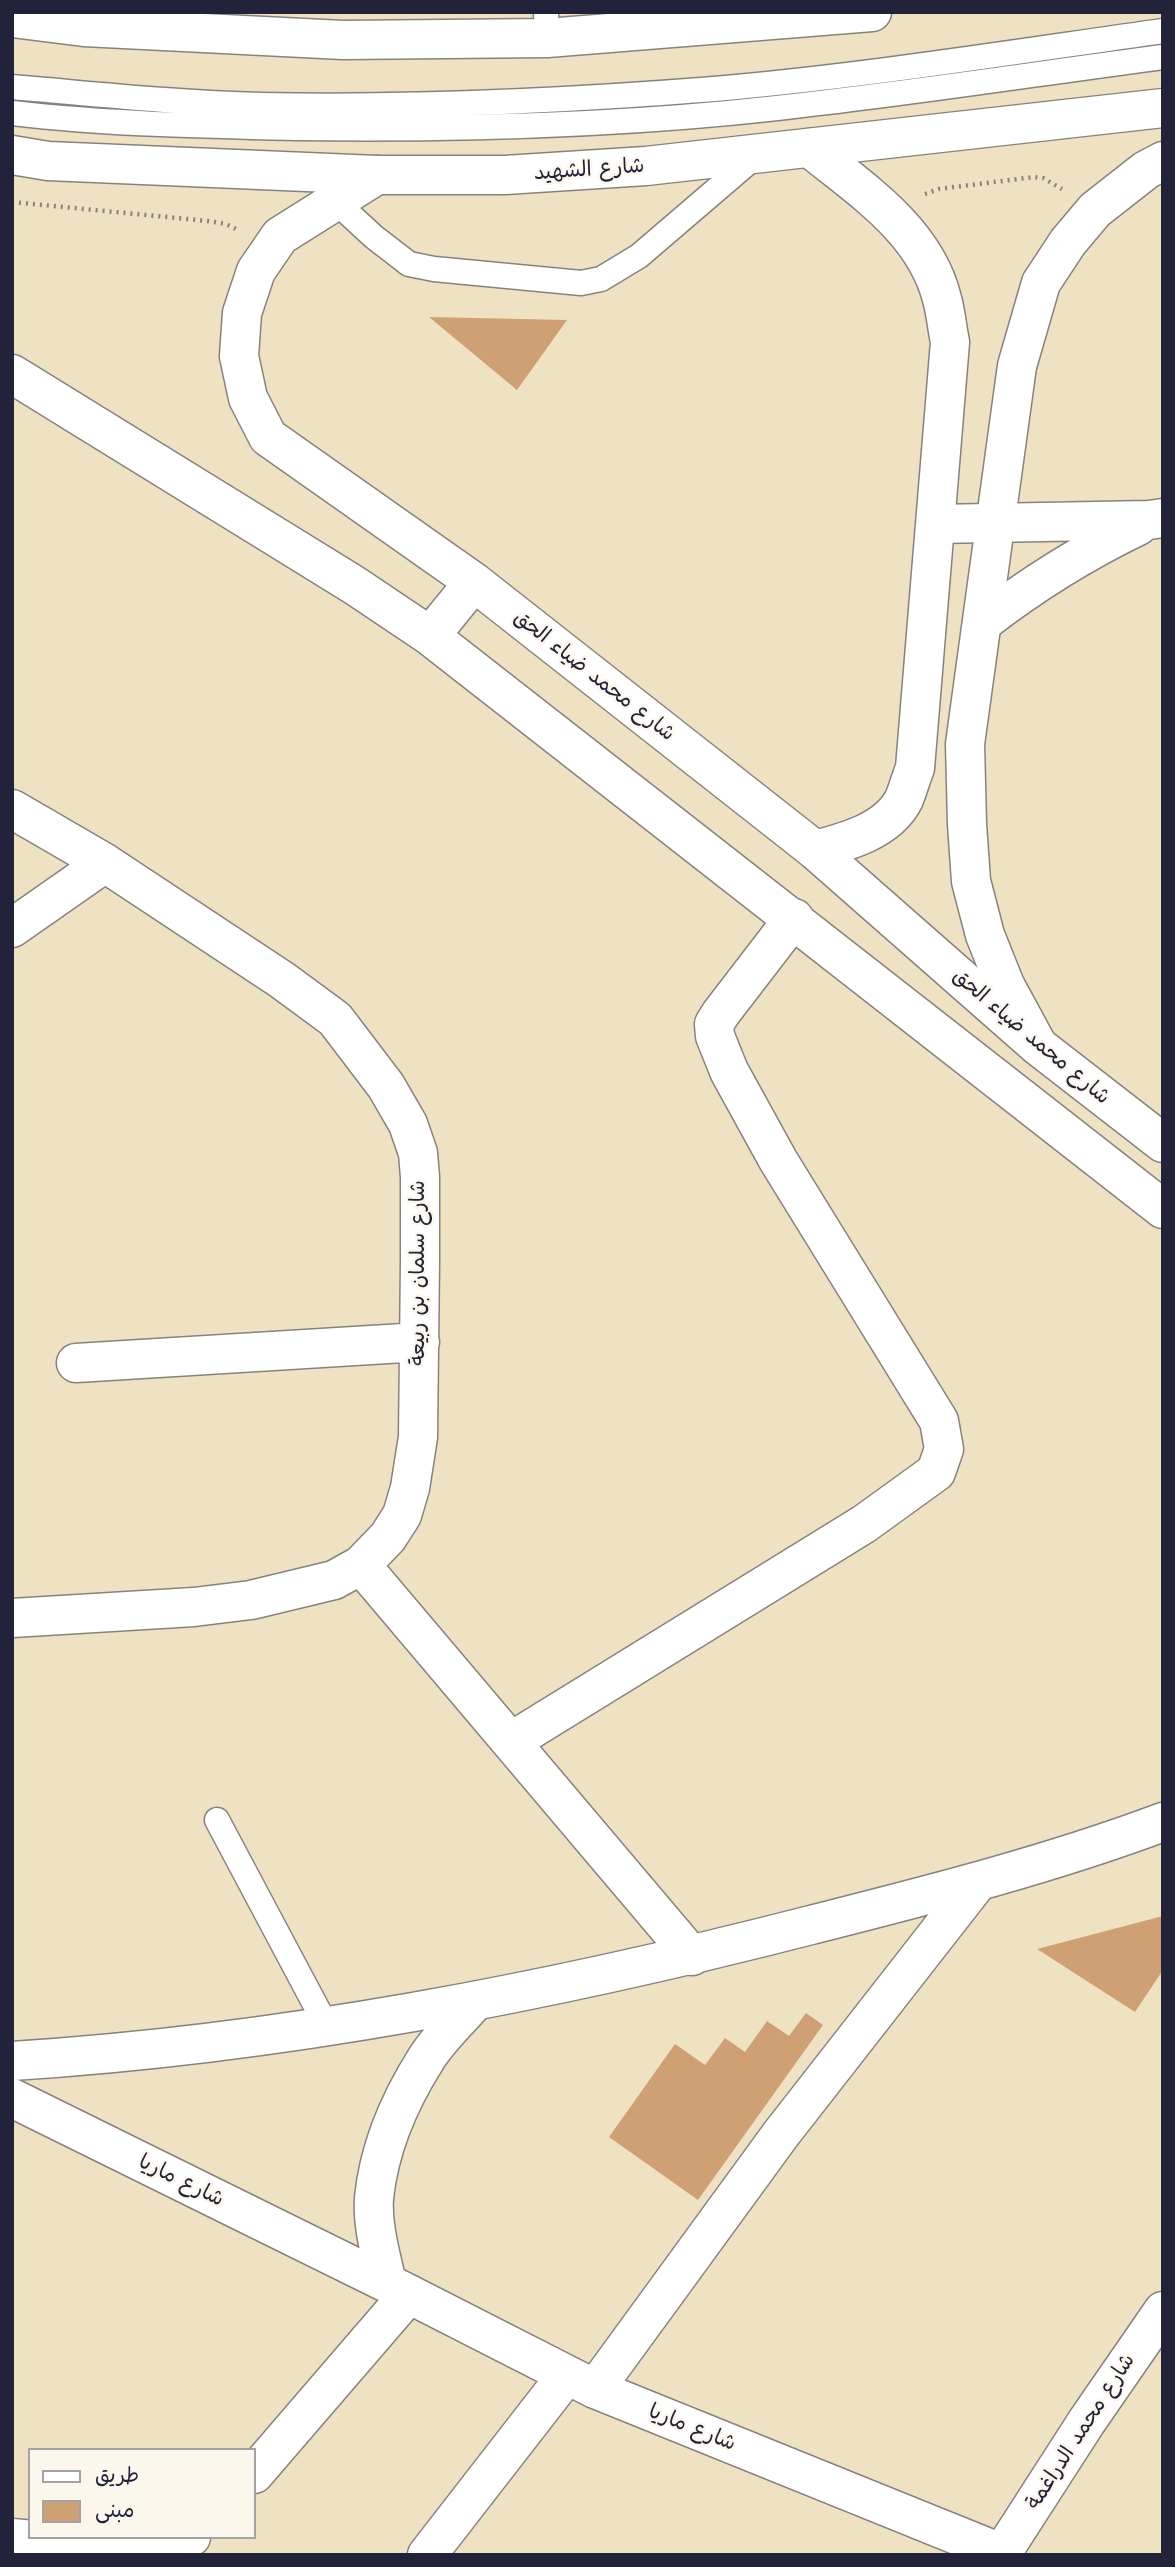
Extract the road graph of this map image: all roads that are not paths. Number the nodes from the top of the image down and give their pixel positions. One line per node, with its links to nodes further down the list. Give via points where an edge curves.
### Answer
1 (856, 13): 3 (main road)
2 (12, 18): 3 (main road, via 83,27 343,40)
3 (547, 25)
4 (1163, 31): 6 (lane, via 888,70 564,99 260,105)
5 (1163, 57): 8 (lane, via 776,108 508,127 153,125)
6 (12, 87)
7 (1163, 108): 9 (main road, شارع الشهيد)
8 (12, 113)
9 (810, 148): 10 (main road, شارع الشهيد); 17 (main road, via 897,219 925,257 942,298 950,342)
10 (759, 154): 13 (main road, شارع الشهيد, via 505,175 377,175); 13 (lane, via 639,256 601,279 581,283 409,264 374,237)
11 (12, 155): 13 (main road, شارع الشهيد)
12 (1163, 161): 16 (main road, via 1095,210 1041,283 1017,366)
13 (325, 187): 18 (main road, شارع محمد ضياء الحق, via 256,271 242,313 239,356 248,398 268,437)
14 (12, 374): 20 (main road)
15 (1156, 519): 16 (main road); 19 (main road, via 1062,565)
16 (997, 523): 17 (main road); 19 (main road)
17 (936, 524): 22 (main road, via 915,768 907,791 878,827)
18 (474, 582): 20 (main road); 22 (main road, شارع محمد ضياء الحق)
19 (982, 623): 26 (main road, via 965,744 971,881 1005,985)
20 (430, 636): 24 (main road)
21 (12, 809): 23 (main road, شارع سلمان بن ربيعة)
22 (815, 850): 26 (main road, شارع محمد ضياء الحق)
23 (105, 863): 25 (main road); 29 (main road, شارع سلمان بن ربيعة, via 335,1019 386,1086 418,1153)
24 (794, 918): 28 (main road); 33 (main road, via 721,1013 714,1024 715,1036 778,1160 939,1421 944,1449 936,1472 864,1524)
25 (12, 928)
26 (1038, 1046): 27 (main road, شارع محمد ضياء الحق)
27 (1163, 1143)
28 (1163, 1209)
29 (420, 1342): 30 (main road); 31 (main road, شارع سلمان بن ربيعة, via 418,1437 410,1488 402,1516)
30 (76, 1363)
31 (361, 1565): 32 (main road, شارع سلمان بن ربيعة, via 334,1580 251,1600); 33 (main road)
32 (12, 1618)
33 (512, 1741): 37 (main road)
34 (216, 1820): 39 (lane)
35 (1163, 1822): 36 (main road)
36 (977, 1883): 37 (main road); 44 (main road)
37 (692, 1956): 38 (main road)
38 (475, 2001): 39 (main road); 42 (main road, via 427,2057 392,2124 379,2172 374,2200 379,2247)
39 (326, 2025): 40 (main road, via 121,2054)
40 (12, 2061)
41 (12, 2098): 42 (main road, شارع ماريا)
42 (398, 2289): 44 (main road, شارع ماريا); 45 (main road)
43 (1163, 2311): 48 (main road, شارع محمد الدراغمة)
44 (581, 2382): 48 (main road, شارع ماريا); 49 (main road)
45 (256, 2471)
46 (12, 2538): 47 (main road, via 137,2550)
47 (183, 2539)
48 (1004, 2554)
49 (427, 2555)

